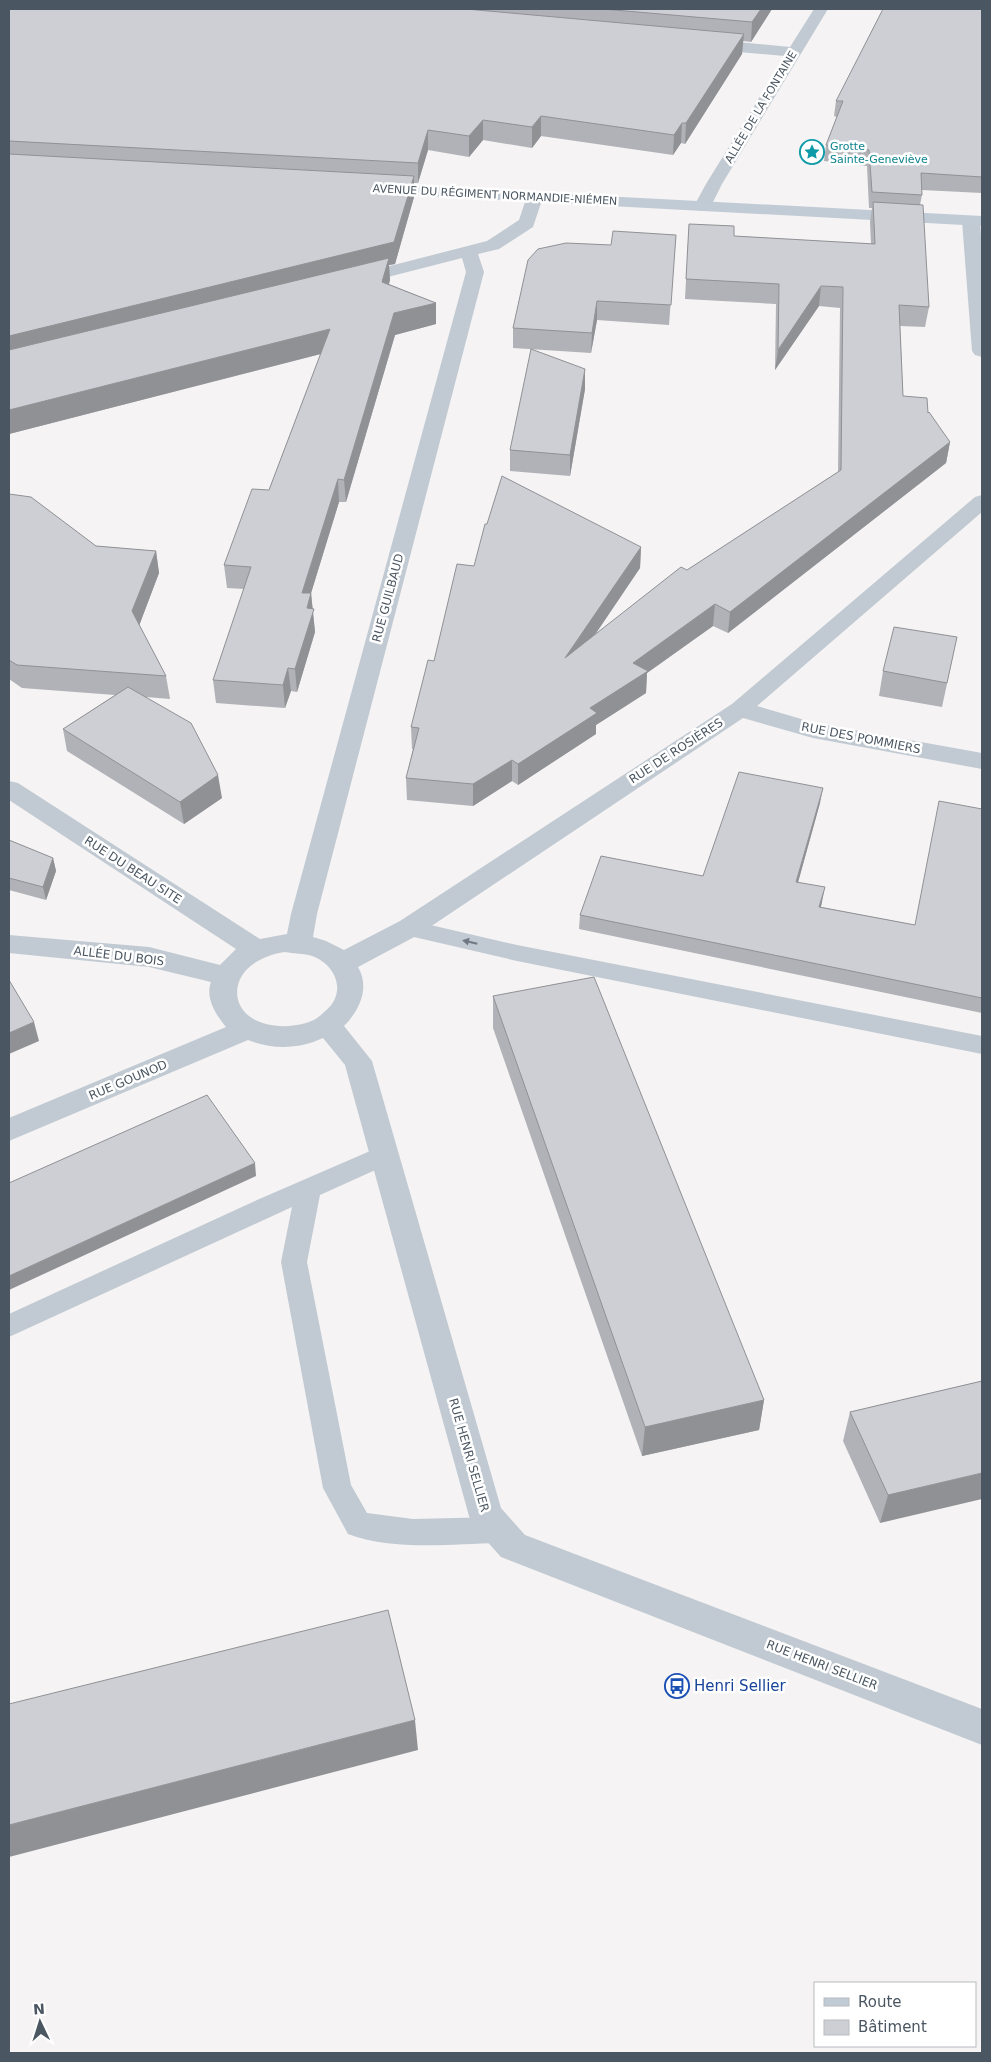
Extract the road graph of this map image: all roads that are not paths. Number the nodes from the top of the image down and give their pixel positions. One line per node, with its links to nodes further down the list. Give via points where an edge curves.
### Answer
1 (821, 9): 3 (street, ALLÉE DE LA FONTAINE)
2 (689, 42): 3 (street)
3 (795, 52): 6 (street, ALLÉE DE LA FONTAINE)
4 (364, 188): 5 (main road, AVENUE DU RÉGIMENT NORMANDIE-NIÉMEN)
5 (534, 197): 6 (main road, AVENUE DU RÉGIMENT NORMANDIE-NIÉMEN); 8 (street, via 527,223 493,245)
6 (703, 206): 7 (main road, AVENUE DU RÉGIMENT NORMANDIE-NIÉMEN)
7 (976, 221): 10 (street)
8 (469, 253): 9 (street); 16 (street, RUE GUILBAUD, via 475,272 304,914)
9 (335, 286)
10 (982, 352)
11 (982, 501): 12 (street, RUE DE ROSIÈRES)
12 (740, 709): 13 (street, RUE DES POMMIERS, via 813,730); 15 (street, RUE DE ROSIÈRES)
13 (982, 761)
14 (9, 789): 18 (street, RUE DU BEAU SITE)
15 (408, 928): 19 (lane, one-way to 15); 20 (street, RUE DE ROSIÈRES)
16 (299, 943): 18 (street, via 271,945); 20 (street, via 324,950)
17 (9, 944): 21 (street, ALLÉE DU BOIS, via 149,957)
18 (257, 950): 21 (street, via 239,961)
19 (517, 953): 24 (lane)
20 (342, 962): 22 (street, via 350,978 351,995 343,1011)
21 (227, 976): 23 (street, via 223,991 225,1006 233,1018)
22 (328, 1025): 23 (street, via 302,1035 273,1037); 26 (street, RUE HENRI SELLIER, via 358,1061)
23 (248, 1029): 25 (street, RUE GOUNOD)
24 (982, 1045)
25 (9, 1130)
26 (384, 1155): 27 (lane); 29 (street, RUE HENRI SELLIER, via 486,1516)
27 (308, 1188): 28 (lane); 29 (lane, via 294,1262 341,1496 358,1524 413,1532)
28 (9, 1326)
29 (498, 1530): 30 (street, RUE HENRI SELLIER, via 513,1546)
30 (982, 1726)

